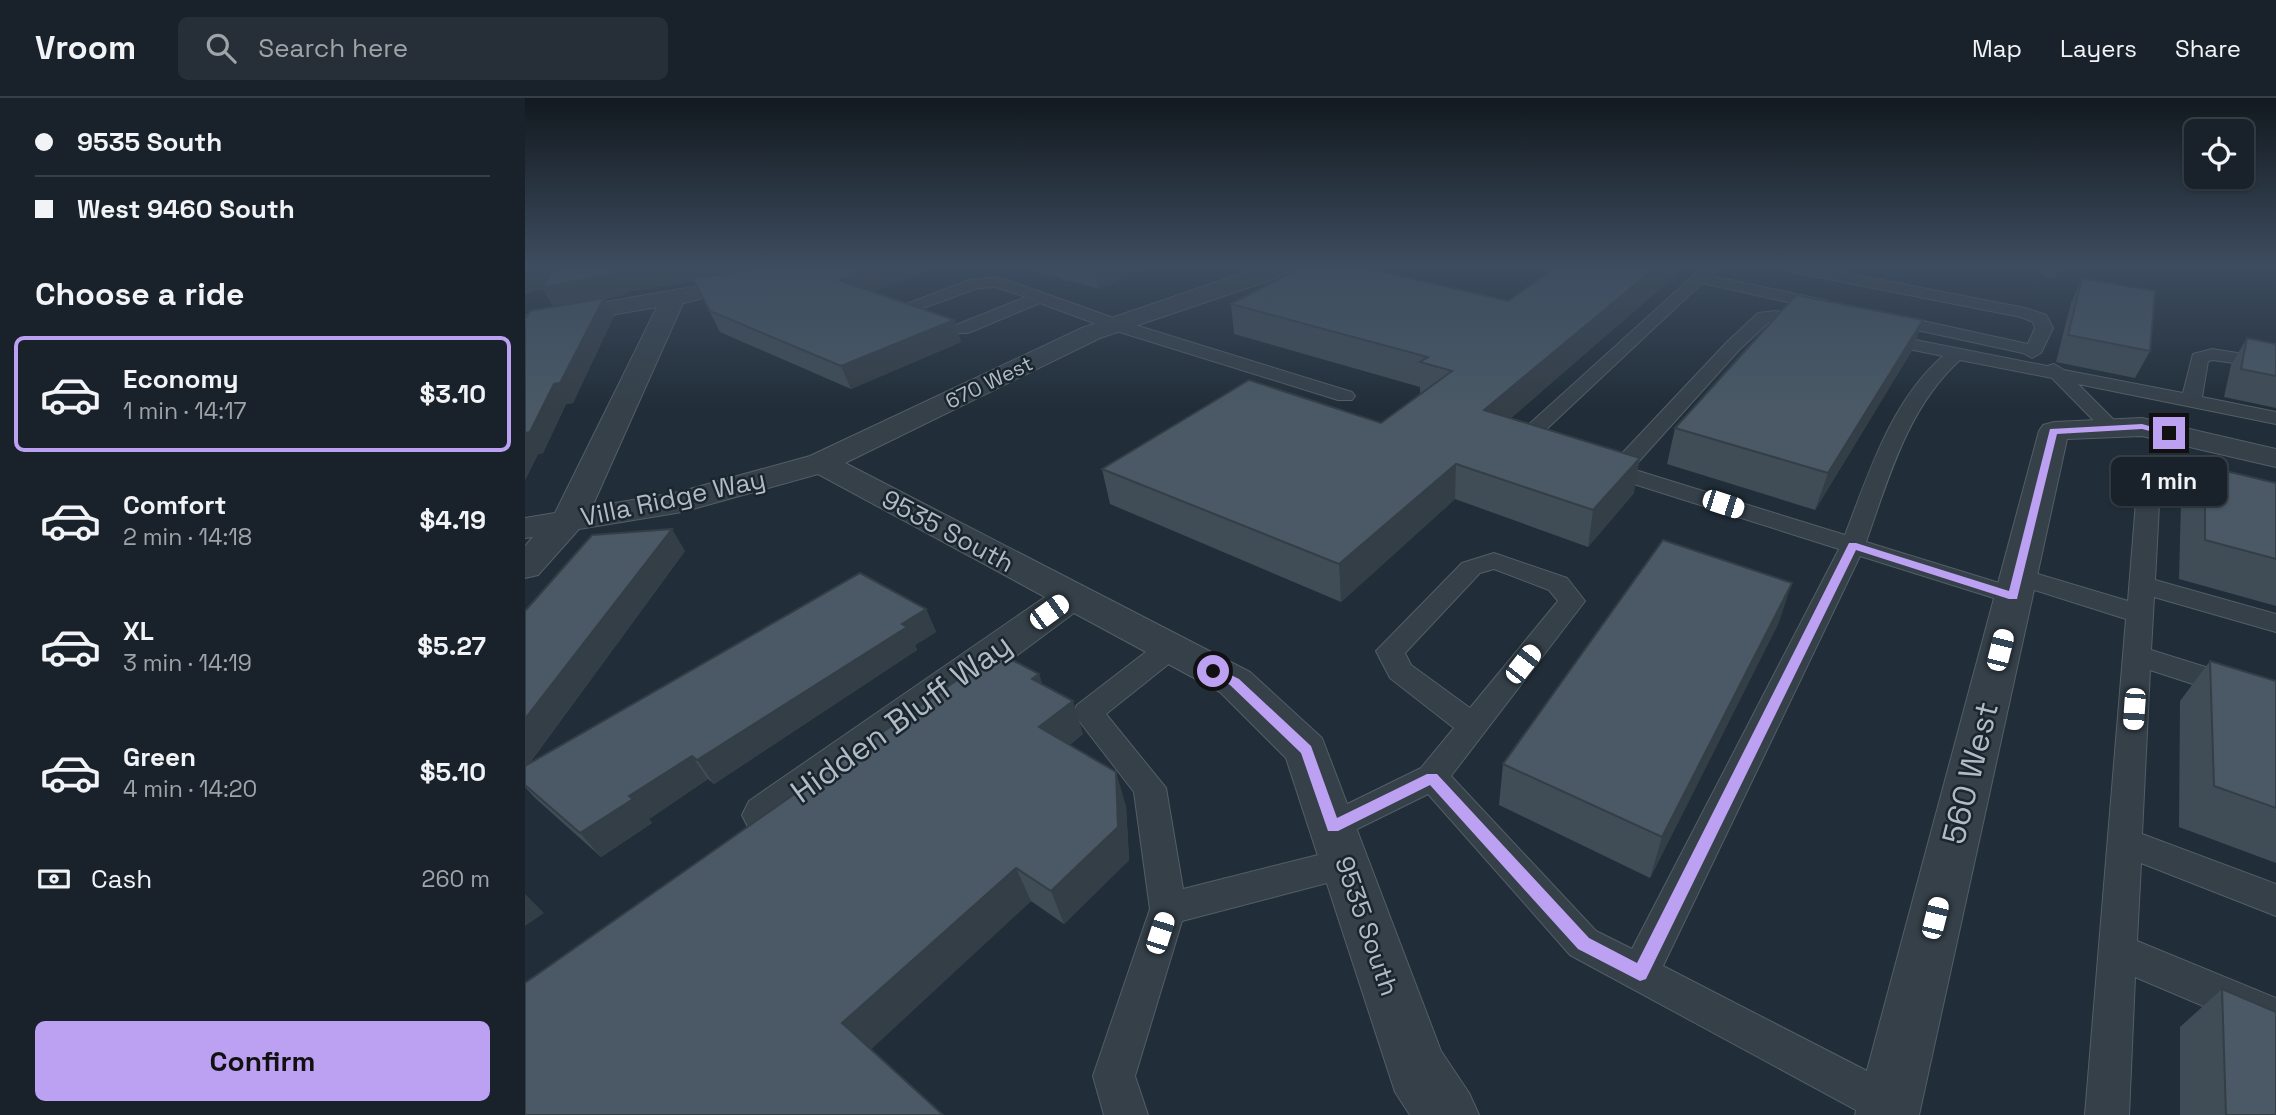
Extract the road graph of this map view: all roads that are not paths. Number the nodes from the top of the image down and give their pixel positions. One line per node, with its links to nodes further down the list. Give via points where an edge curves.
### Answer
1 (574, 314): 9 (street)
2 (666, 314): 28 (street)
3 (997, 314): 12 (lane)
4 (1089, 314): 10 (lane)
5 (1147, 314): 10 (street, 670 West)
6 (1660, 314): 22 (lane, via 1522,441)
7 (1867, 314): 15 (lane)
8 (2029, 314): 15 (lane, via 2040,319 2044,328)
9 (525, 323)
10 (1116, 325): 18 (lane); 25 (street, 670 West, via 1090,333)
11 (1828, 327): 26 (lane, via 1764,317)
12 (963, 329)
13 (1868, 335): 14 (lane)
14 (1957, 353): 17 (lane); 30 (lane, via 1930,377 1890,446)
15 (2032, 353): 17 (lane)
16 (2276, 364): 19 (lane, via 2212,354 2199,358)
17 (2056, 372): 19 (lane); 21 (lane)
18 (1345, 396)
19 (2192, 400): 20 (lane)
20 (2276, 418)
21 (2112, 428): 23 (street, via 2142,427); 32 (street, 560 West, via 2054,431)
22 (1558, 452)
23 (2276, 458)
24 (1582, 460): 26 (lane)
25 (821, 463): 28 (street, Villa Ridge Way, via 682,502); 33 (street, 9535 South)
26 (1618, 471): 30 (lane)
27 (2276, 509): 34 (lane, via 2150,477)
28 (568, 521): 29 (street, Villa Ridge Way); 31 (street)
29 (525, 528)
30 (1853, 545): 32 (lane); 47 (lane)
31 (525, 567)
32 (2016, 586): 34 (lane); 49 (street, 560 West)
33 (1072, 596): 36 (street, 9535 South); 41 (street, Hidden Bluff Way)
34 (2141, 599): 35 (lane); 37 (lane)
35 (2276, 624)
36 (1170, 648): 43 (street, 9535 South, via 1235,682 1306,750); 45 (lane, via 1088,713 1150,788)
37 (2137, 656): 38 (lane); 42 (lane)
38 (2276, 700)
39 (1474, 727): 39 (lane, via 1571,601 1558,584 1494,560 1471,568 1390,652 1400,671); 40 (lane)
40 (1432, 777): 43 (lane); 47 (lane, via 1583,943)
41 (730, 840)
42 (2125, 842): 44 (lane); 46 (lane)
43 (1339, 845): 45 (lane); 51 (street, 9535 South, via 1416,1069)
44 (2276, 900)
45 (1168, 909): 50 (lane, via 1114,1076)
46 (2118, 951): 48 (lane); 52 (lane)
47 (1640, 973): 49 (lane)
48 (2276, 1018)
49 (1888, 1110)
50 (1126, 1115)
51 (1447, 1115)
52 (2107, 1115)

